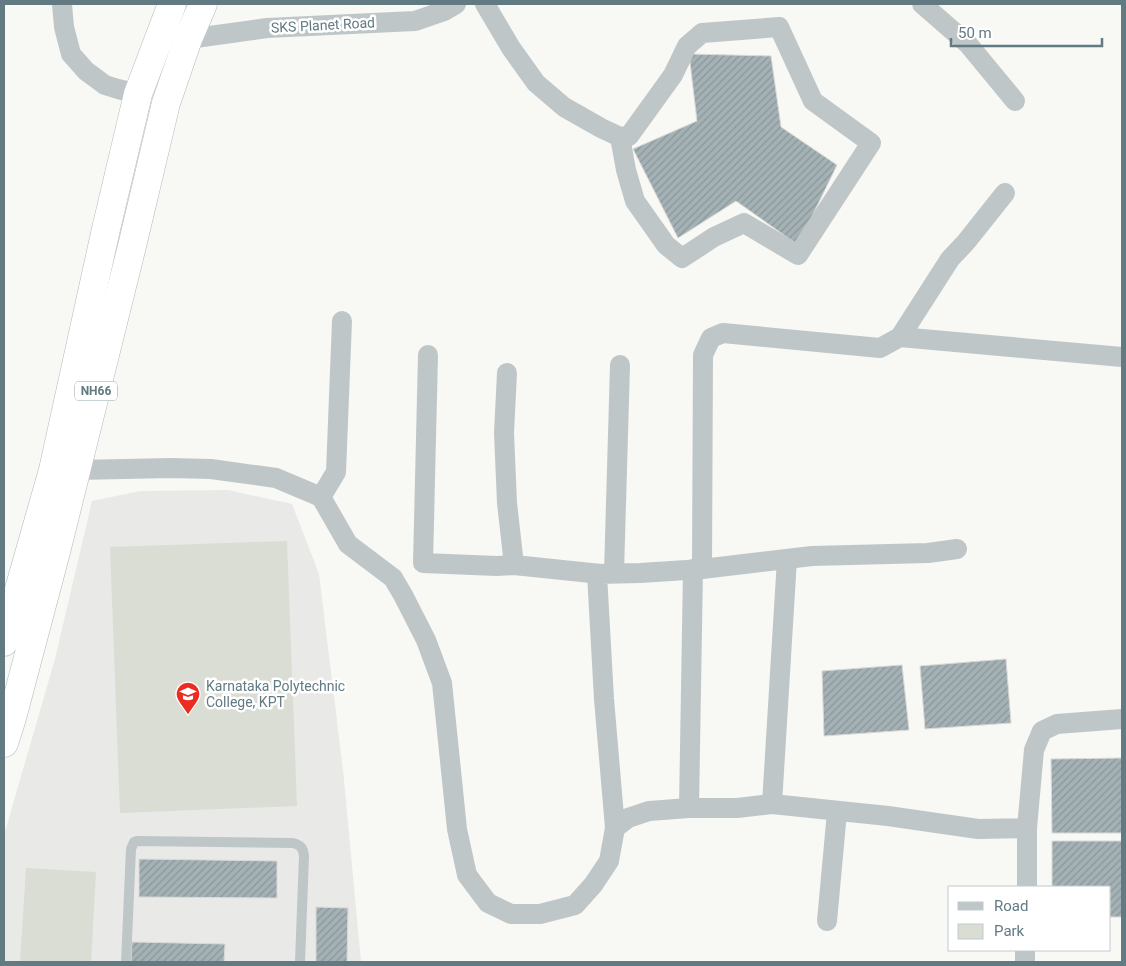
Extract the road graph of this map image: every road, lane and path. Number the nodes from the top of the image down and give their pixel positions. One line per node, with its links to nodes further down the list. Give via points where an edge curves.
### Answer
1 (62, 4): 8 (street, via 70,54 106,85)
2 (172, 4): 8 (highway, NH66)
3 (203, 4): 7 (highway, NH66)
4 (456, 4): 7 (street, SKS Planet Road, via 415,21 267,28)
5 (486, 4): 10 (street, via 536,83 564,107)
6 (922, 4): 9 (street, via 968,44)
7 (188, 39): 18 (highway, NH66, via 166,103)
8 (138, 94): 25 (highway, NH66, via 53,470)
9 (1015, 101)
10 (620, 137): 10 (street, via 629,136 673,75 687,46 702,33 779,28 813,101 871,143 798,255 744,222 682,258 666,245 636,201)
11 (1005, 193): 13 (street, via 950,259)
12 (342, 321): 19 (street, via 336,472)
13 (900, 338): 15 (street); 23 (street, via 880,348 723,333 711,338 703,355)
14 (428, 355): 22 (street, via 423,563)
15 (1122, 357)
16 (620, 365): 24 (street)
17 (507, 373): 22 (street, via 504,433)
18 (77, 470): 19 (street, via 211,469 276,478); 27 (highway, NH66)
19 (321, 497): 31 (street, via 348,544 393,578 426,640 442,683 457,829 465,866 488,903 511,914 540,914 575,905 609,861)
20 (958, 550): 21 (street)
21 (787, 559): 23 (street); 28 (street)
22 (514, 565): 24 (street)
23 (698, 569): 24 (street); 29 (street)
24 (608, 574): 31 (street, via 597,574)
25 (4, 642)
26 (1122, 719): 32 (street, via 1057,724 1042,731 1034,750)
27 (4, 743)
28 (772, 804): 29 (street); 30 (street)
29 (689, 808): 31 (street, via 648,811 628,818)
30 (838, 812): 32 (street, via 978,829); 34 (street)
31 (615, 828)
32 (1026, 828): 33 (street)
33 (1027, 886)
34 (826, 921)
35 (126, 962): 36 (lane, via 131,849 134,842 147,841 299,844 304,856)
36 (300, 962)

